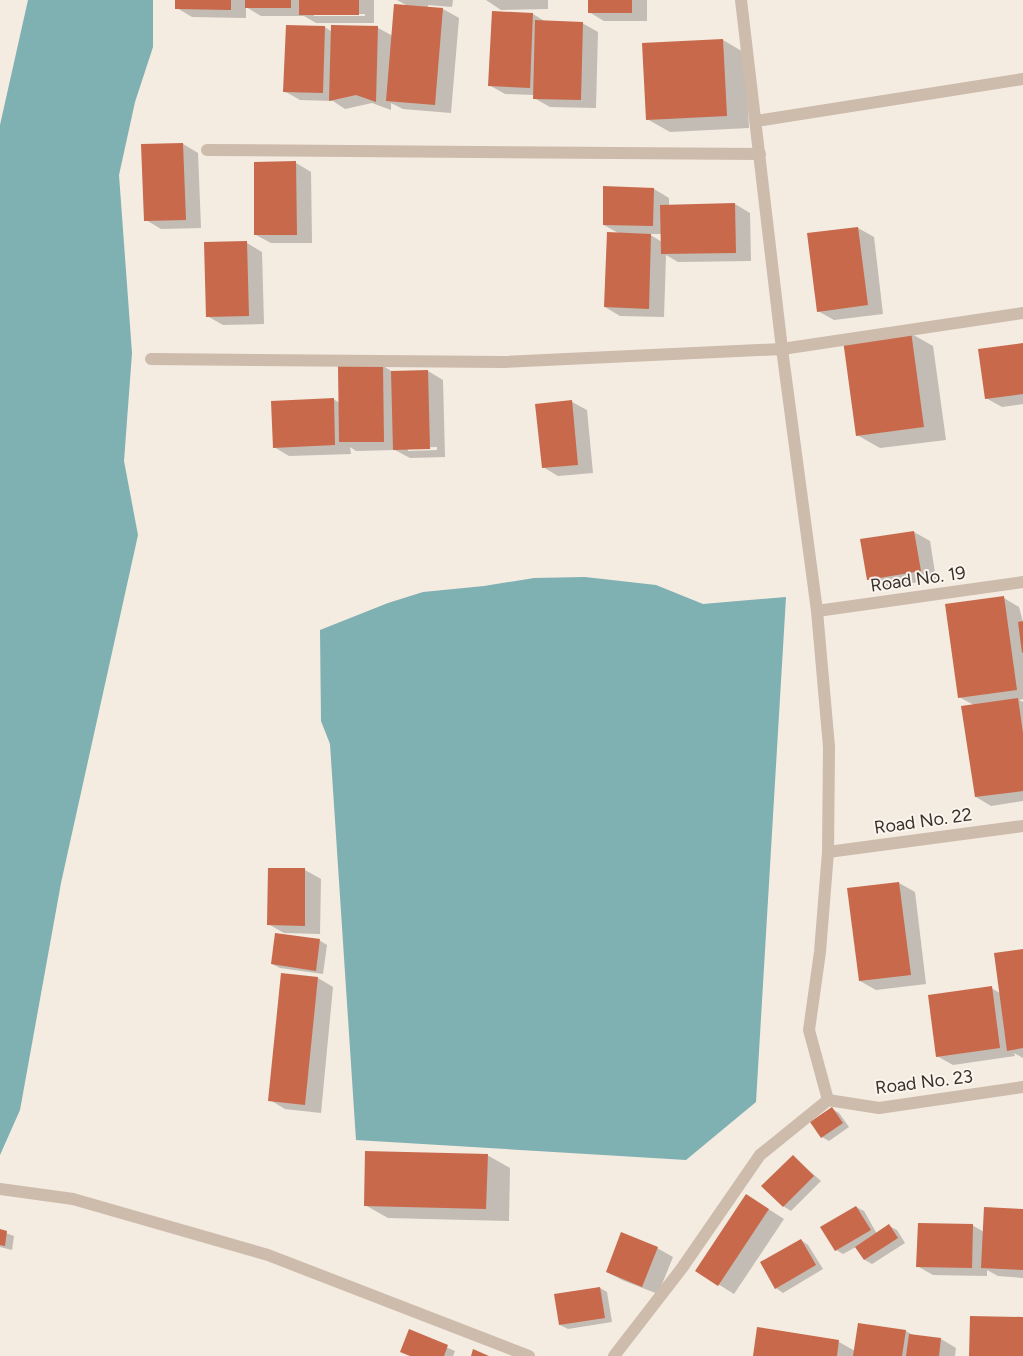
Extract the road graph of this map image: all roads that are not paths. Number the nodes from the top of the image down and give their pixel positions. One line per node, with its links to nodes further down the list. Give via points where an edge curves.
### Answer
1 (741, 0): 3 (street)
2 (1023, 79): 3 (street)
3 (756, 121): 5 (street)
4 (207, 150): 5 (street)
5 (760, 154): 7 (street)
6 (1023, 313): 7 (street)
7 (782, 349): 8 (street, via 504,362); 10 (street)
8 (151, 359)
9 (1023, 582): 10 (street, Road No. 19)
10 (817, 611): 12 (street, via 829,747)
11 (1023, 826): 12 (street, Road No. 22)
12 (828, 852): 14 (street, via 820,952 809,1030)
13 (1023, 1087): 14 (street, Road No. 23, via 880,1108)
14 (828, 1100): 17 (street, via 760,1155 682,1268)
15 (0, 1189): 16 (street, via 74,1199 268,1254)
16 (529, 1356)
17 (614, 1356)

